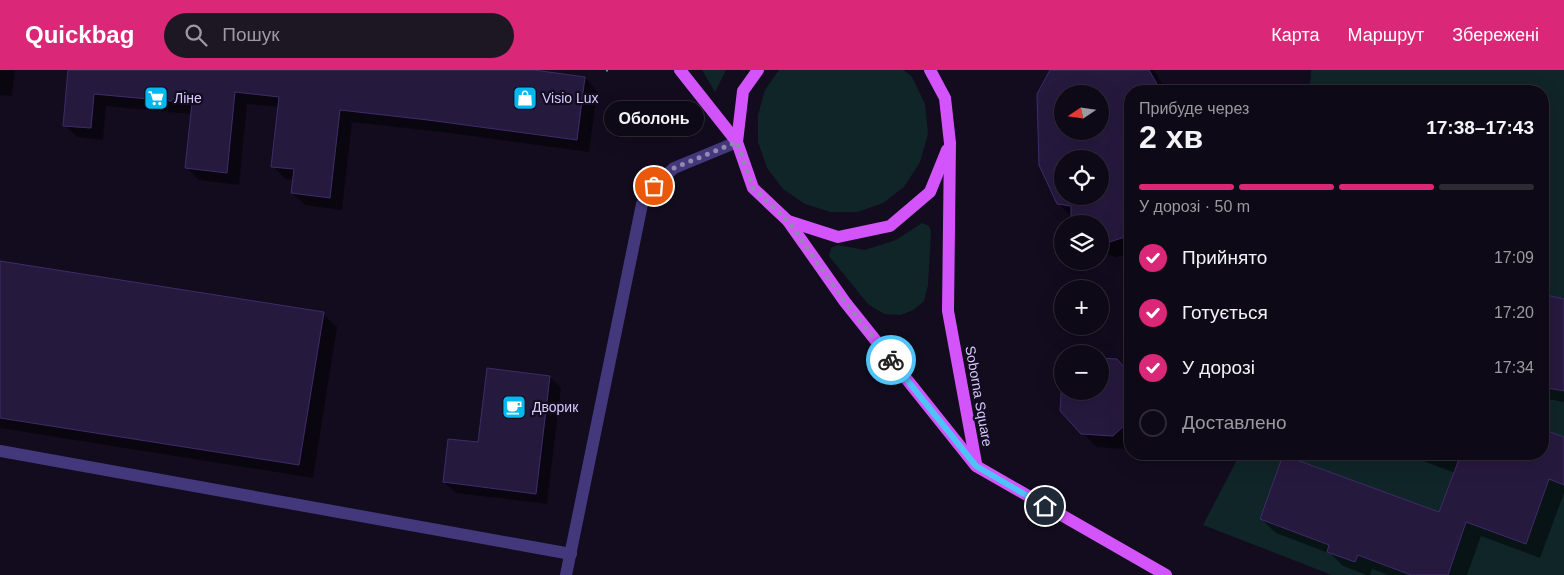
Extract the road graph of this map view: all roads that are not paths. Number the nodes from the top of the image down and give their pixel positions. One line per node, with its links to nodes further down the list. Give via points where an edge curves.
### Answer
1 (680, 70): 4 (main road, Soborna Square)
2 (758, 70): 4 (main road, Soborna Square, via 743,91)
3 (930, 70): 5 (main road, Soborna Square, via 946,98)
4 (737, 142): 6 (main road, Soborna Square, via 753,188); 9 (lane, via 674,168 654,186 642,204)
5 (950, 143): 6 (main road, Soborna Square, via 930,192 890,226 838,237); 8 (main road, Soborna Square, via 948,311)
6 (788, 221): 8 (main road, Soborna Square, via 845,302)
7 (0, 451): 9 (lane)
8 (976, 466): 11 (main road)
9 (570, 554): 10 (lane)
10 (566, 575)
11 (1166, 575)

